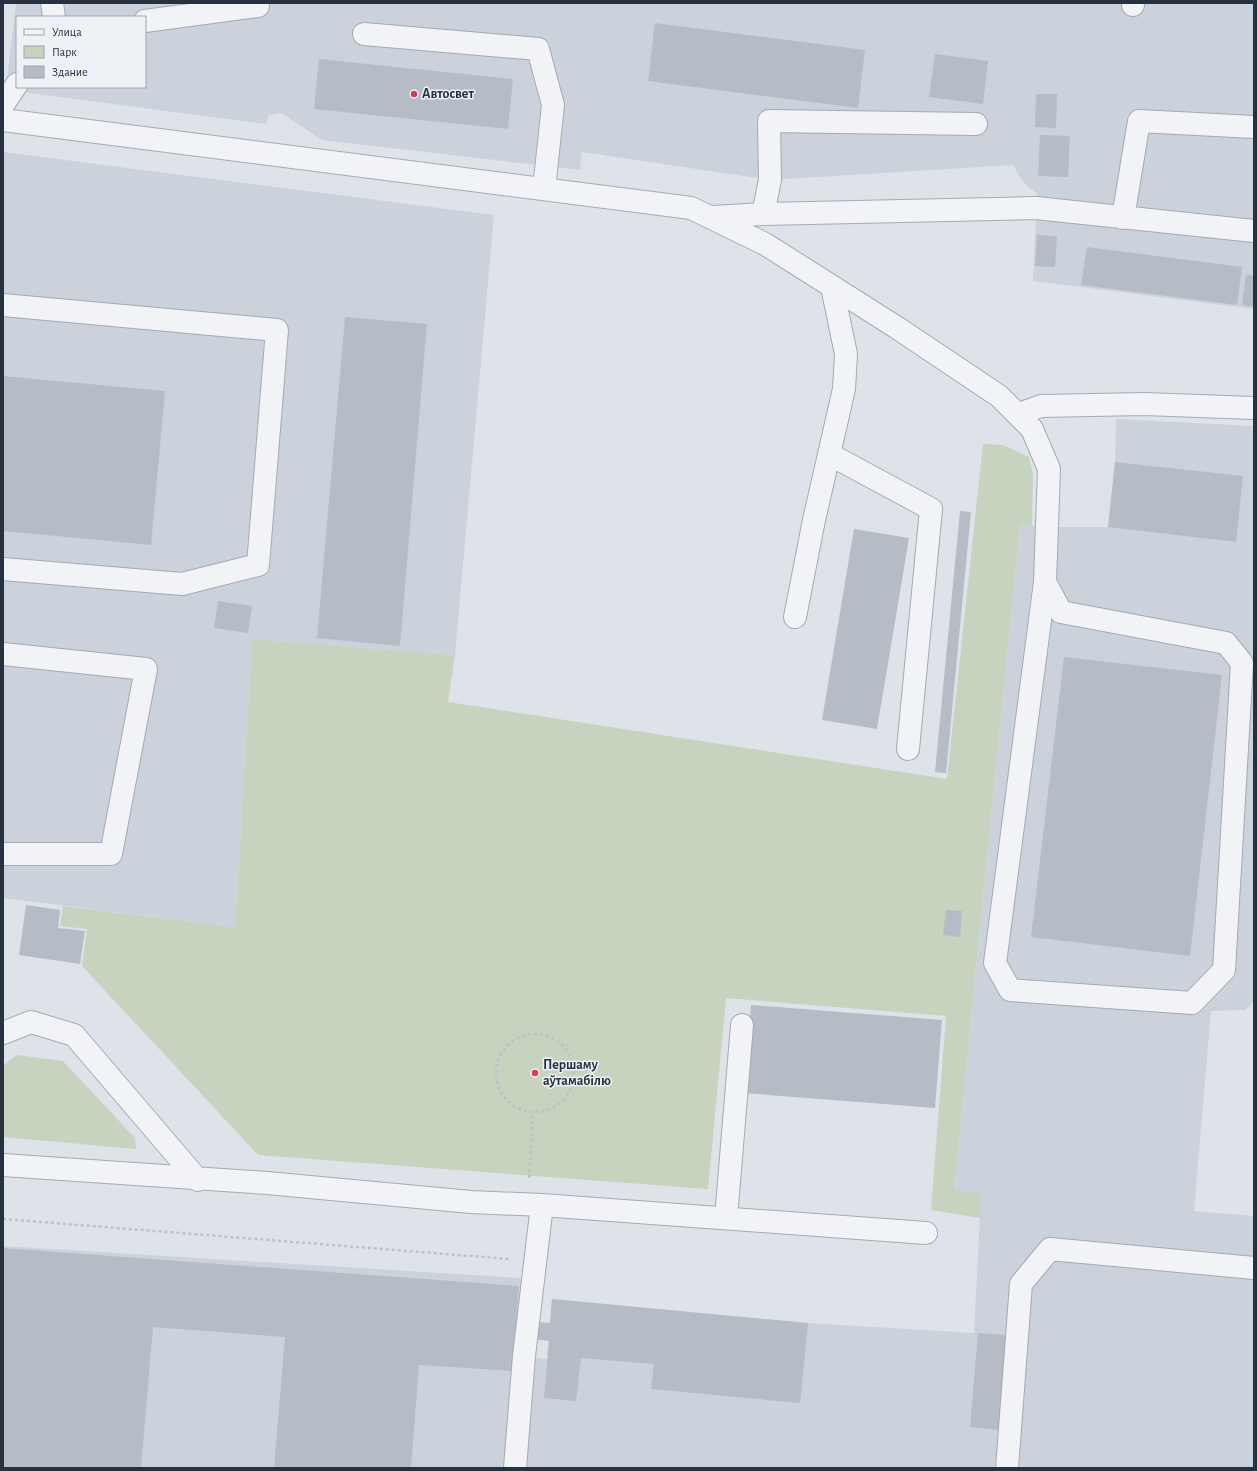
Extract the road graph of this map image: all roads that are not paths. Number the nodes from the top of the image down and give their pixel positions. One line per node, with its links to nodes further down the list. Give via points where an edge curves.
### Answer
1 (52, 3): 3 (lane)
2 (258, 3): 4 (lane, via 258,6)
3 (54, 16)
4 (146, 21)
5 (364, 34): 11 (lane, via 538,49 553,106)
6 (16, 86): 7 (lane)
7 (3, 105)
8 (3, 120): 11 (lane)
9 (976, 124): 12 (lane, via 769,121 770,180)
10 (1254, 127): 14 (lane, via 1139,121)
11 (544, 189): 13 (lane, via 691,208)
12 (763, 214): 13 (lane); 14 (lane, via 1036,208)
13 (711, 217): 16 (lane, via 765,244)
14 (1123, 218): 15 (lane)
15 (1254, 231)
16 (832, 287): 19 (lane, via 999,396); 20 (lane, via 846,354 844,389)
17 (3, 305): 21 (lane, via 277,330 258,565 182,584)
18 (1254, 408): 19 (lane, via 1144,404 1041,406)
19 (1019, 414): 22 (lane, via 1032,429 1049,469)
20 (829, 454): 23 (lane); 25 (lane, via 931,509)
21 (3, 569)
22 (1046, 582): 22 (lane, via 1061,612 1226,643 1242,663 1224,970 1192,1003 1010,990 995,963)
23 (794, 617)
24 (3, 654): 26 (lane, via 146,669 111,854)
25 (908, 749)
26 (3, 854)
27 (742, 1025): 32 (lane)
28 (3, 1033): 30 (lane, via 31,1022 74,1036)
29 (3, 1166): 30 (lane)
30 (198, 1180): 31 (lane, via 267,1183 471,1202)
31 (534, 1204): 32 (lane); 35 (lane, via 536,1261 524,1356)
32 (726, 1218): 33 (lane)
33 (926, 1233)
34 (1254, 1268): 36 (lane, via 1050,1249 1021,1284)
35 (515, 1468)
36 (1007, 1468)

